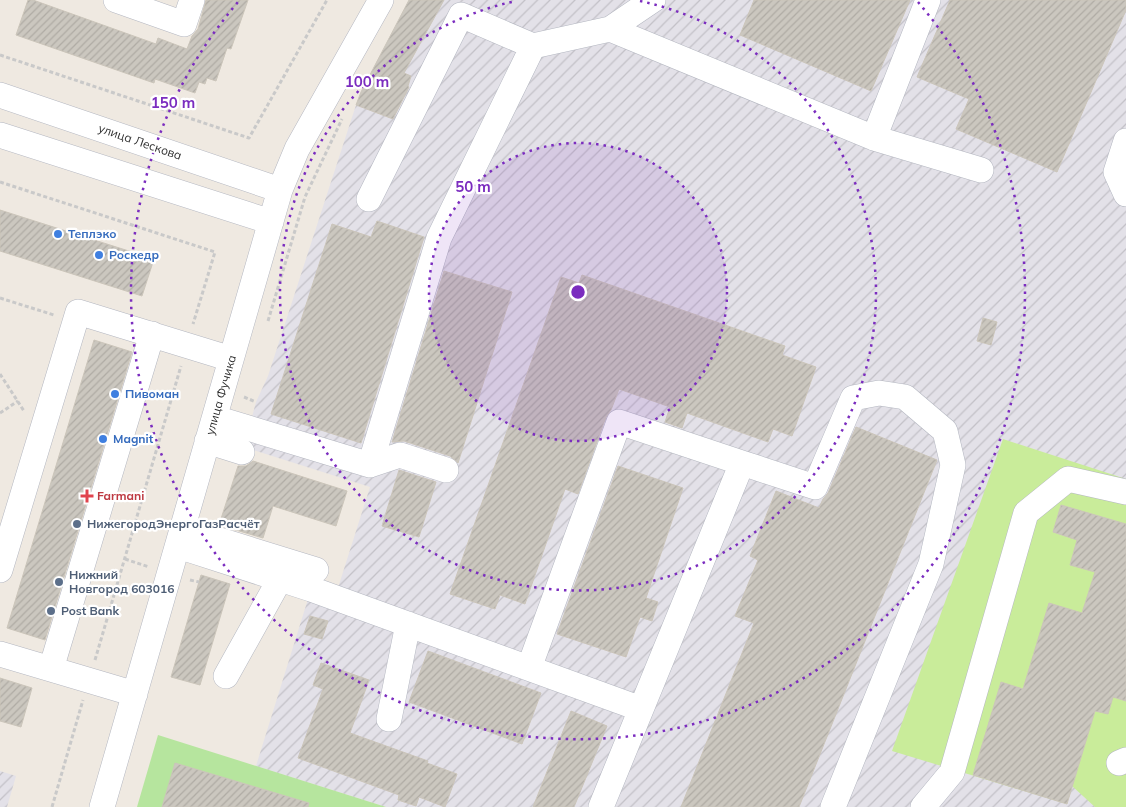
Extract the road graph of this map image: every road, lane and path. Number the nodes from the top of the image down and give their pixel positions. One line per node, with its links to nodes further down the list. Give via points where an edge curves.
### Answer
1 (116, 0): 2 (street, via 184,24)
2 (192, 0)
3 (327, 0): 10 (path, via 250,138)
4 (381, 0): 18 (street, улица Фучика, via 297,149)
5 (652, 0): 8 (street)
6 (928, 0): 14 (street)
7 (465, 8): 9 (street); 20 (street)
8 (610, 29): 9 (street); 14 (street)
9 (533, 46): 39 (street, via 439,238)
10 (0, 55)
11 (0, 95): 18 (street, улица Лескова)
12 (343, 116): 24 (path, via 305,197)
13 (0, 135): 21 (street)
14 (874, 138): 16 (street)
15 (1126, 141): 19 (street, via 1116,172)
16 (981, 170)
17 (0, 182): 26 (path, via 215,252)
18 (280, 190): 21 (street, улица Фучика)
19 (1126, 194)
20 (369, 200)
21 (271, 222): 27 (street, улица Фучика)
22 (0, 298): 23 (path)
23 (75, 322): 25 (street, via 78,312); 35 (street)
24 (266, 328)
25 (152, 334): 26 (street); 49 (street)
26 (188, 345): 27 (street); 51 (path)
27 (231, 359): 34 (street, улица Фучика)
28 (0, 374): 31 (path)
29 (247, 389): 30 (path)
30 (244, 397): 32 (path); 34 (path)
31 (18, 401): 33 (path); 35 (path)
32 (256, 402)
33 (0, 413)
34 (226, 422): 36 (street, улица Фучика); 39 (street)
35 (41, 436): 43 (street)
36 (207, 441): 37 (street); 42 (street, улица Фучика)
37 (242, 452)
38 (742, 462): 48 (street, via 619,422); 53 (street); 58 (street, via 815,487 853,398 878,393 905,397 945,432 953,465 931,564)
39 (370, 465): 40 (street, via 400,455)
40 (446, 470)
41 (1126, 492): 59 (street, via 1068,479 1026,513 952,772)
42 (181, 537): 44 (street); 45 (street); 52 (street, улица Фучика)
43 (0, 570)
44 (316, 570)
45 (280, 578): 46 (street); 50 (street)
46 (408, 624): 48 (street); 54 (street)
47 (0, 654): 49 (street)
48 (529, 668): 53 (street)
49 (51, 669): 51 (street)
50 (226, 676)
51 (89, 680): 52 (street); 55 (path)
52 (135, 694): 56 (street, улица Фучика)
53 (641, 710): 57 (street)
54 (389, 719)
55 (52, 807)
56 (102, 807)
57 (601, 807)
58 (833, 807)
59 (923, 807)

